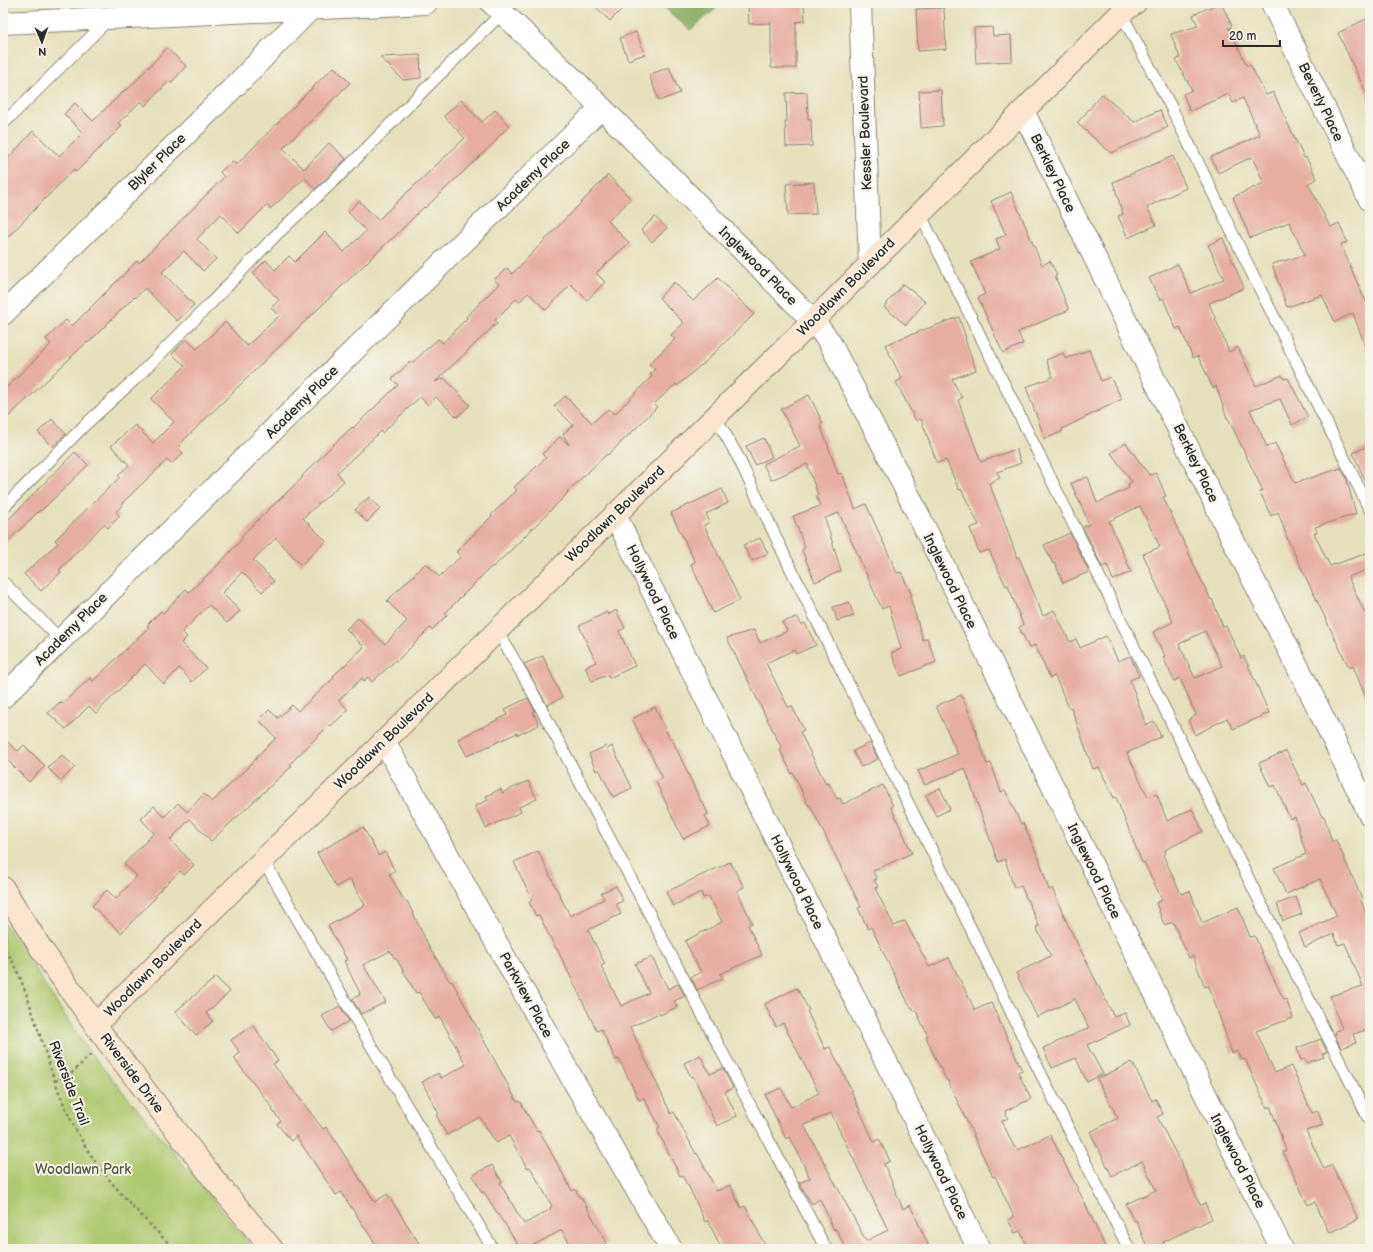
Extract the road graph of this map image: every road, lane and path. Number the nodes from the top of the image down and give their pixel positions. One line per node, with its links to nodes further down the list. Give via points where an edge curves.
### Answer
1 (426, 3): 6 (street)
2 (860, 3): 14 (street, Kessler Boulevard)
3 (1272, 3): 12 (street, Beverly Place)
4 (493, 6): 9 (street, Inglewood Place); 18 (lane, via 428,86 340,176 276,235 133,381)
5 (1128, 8): 10 (street, Woodlawn Boulevard); 19 (lane, via 1171,107)
6 (310, 9): 7 (street); 15 (street, Blyler Place)
7 (110, 18): 8 (street); 11 (lane)
8 (3, 23)
9 (602, 108): 16 (street, Inglewood Place); 23 (street, Academy Place)
10 (1023, 111): 13 (street, Woodlawn Boulevard); 26 (street, Berkley Place)
11 (3, 124)
12 (1370, 200)
13 (920, 214): 14 (street, Woodlawn Boulevard); 32 (lane)
14 (870, 264): 16 (street, Woodlawn Boulevard)
15 (3, 314)
16 (813, 321): 17 (street, Woodlawn Boulevard); 40 (street, Inglewood Place, via 829,341 901,481)
17 (715, 416): 20 (street, Woodlawn Boulevard); 39 (lane)
18 (4, 506)
19 (1370, 510)
20 (615, 515): 22 (street, Woodlawn Boulevard); 38 (street, Hollywood Place)
21 (3, 582): 23 (lane)
22 (497, 630): 25 (street, Woodlawn Boulevard); 37 (lane, via 533,693)
23 (60, 639): 24 (street, Academy Place)
24 (3, 697)
25 (384, 741): 27 (street, Woodlawn Boulevard); 36 (street, Parkview Place, via 569,1073)
26 (1370, 815)
27 (263, 860): 30 (street, Woodlawn Boulevard); 35 (lane, via 399,1094)
28 (3, 888): 30 (street, Riverside Drive, via 42,950)
29 (3, 945): 31 (path, Riverside Trail, via 16,968)
30 (101, 1033): 31 (path, via 71,1074); 34 (street, Riverside Drive, via 213,1178)
31 (55, 1081): 33 (path, Riverside Trail, via 76,1130 95,1161 121,1195)
32 (1370, 1122)
33 (174, 1249)
34 (272, 1249)
35 (493, 1249)
36 (671, 1249)
37 (826, 1249)
38 (979, 1249)
39 (1130, 1249)
40 (1282, 1249)

